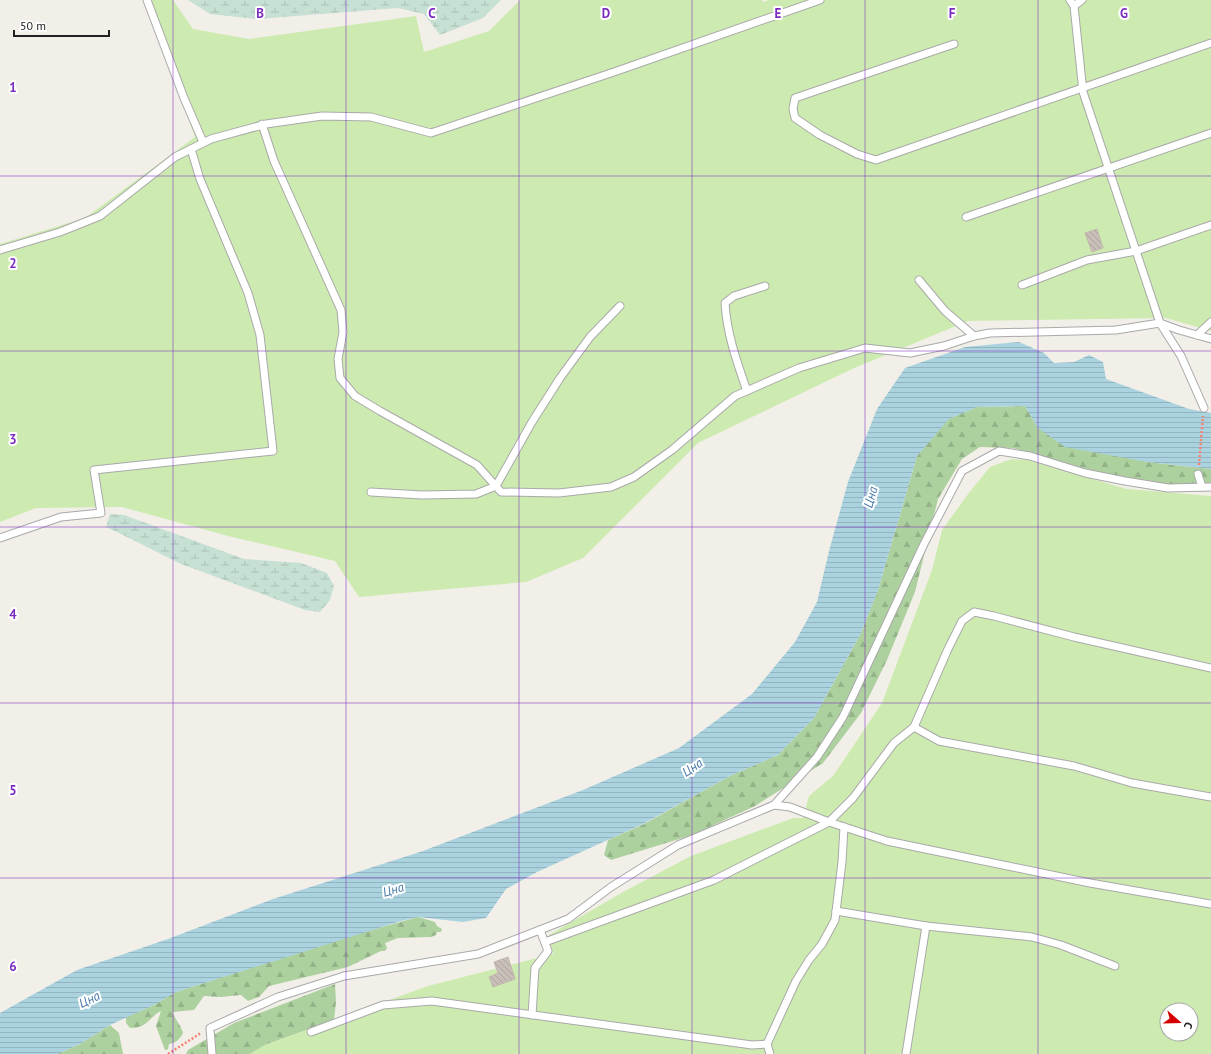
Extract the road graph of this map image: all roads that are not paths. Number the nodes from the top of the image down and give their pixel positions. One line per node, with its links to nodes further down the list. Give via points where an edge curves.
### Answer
1 (147, 0): 10 (lane)
2 (820, 0): 8 (lane, via 431,133 371,117 322,116)
3 (1082, 0): 4 (lane)
4 (1072, 3): 7 (lane)
5 (1211, 43): 7 (lane)
6 (954, 44): 7 (lane, via 795,98 795,118 844,148 876,160)
7 (1082, 87): 12 (lane)
8 (262, 124): 10 (lane); 29 (lane, via 274,160 341,310 344,332 338,359 340,378 355,396 476,465)
9 (1211, 133): 12 (lane)
10 (203, 142): 11 (lane)
11 (191, 149): 15 (lane, via 175,157 100,216 60,232); 33 (lane, via 200,179 248,293 260,335 273,451 94,470 101,513 61,517)
12 (1108, 168): 13 (lane); 16 (lane)
13 (966, 217)
14 (1211, 225): 16 (lane)
15 (0, 250)
16 (1136, 251): 18 (lane, via 1087,260); 22 (lane)
17 (919, 280): 24 (lane, via 945,311)
18 (1022, 284)
19 (765, 286): 26 (lane, via 734,296 725,303 726,323)
20 (620, 306): 29 (lane, via 590,337 560,378)
21 (1211, 322): 23 (lane)
22 (1160, 323): 23 (lane); 24 (lane, via 1116,330 990,333); 27 (lane, via 1181,356)
23 (1197, 335): 25 (lane)
24 (974, 336): 26 (lane, via 910,353 865,348 799,368)
25 (1211, 339)
26 (747, 391): 29 (lane, via 735,396 672,450 634,477 611,487 559,493 501,492)
27 (1204, 408)
28 (1198, 474): 30 (lane)
29 (496, 486): 32 (lane, via 476,494 422,495)
30 (1202, 487): 31 (lane); 37 (lane, via 1168,488 1125,482 1030,456 999,451 962,471 924,544 843,717 817,757)
31 (1211, 487)
32 (371, 492)
33 (0, 538)
34 (1211, 668): 35 (lane, via 974,612 962,621)
35 (914, 727): 36 (lane, via 939,741 1074,766 1132,783); 38 (lane, via 894,743 853,798)
36 (1211, 798)
37 (774, 805): 38 (lane, via 790,807); 43 (lane, via 678,845 611,887 568,920)
38 (829, 822): 39 (lane); 44 (lane, via 714,880)
39 (844, 827): 40 (lane, via 887,841 1090,883); 41 (lane)
40 (1211, 904)
41 (836, 911): 42 (lane); 48 (lane, via 835,920 822,944 796,981)
42 (926, 926): 45 (lane, via 1032,937 1061,945); 51 (lane)
43 (540, 930): 44 (lane); 49 (lane, via 478,954 344,976 278,997 210,1028)
44 (545, 942): 46 (lane, via 548,951 534,968)
45 (1115, 966)
46 (532, 1015): 47 (lane, via 432,1001 383,1005); 48 (lane, via 752,1045)
47 (311, 1032)
48 (767, 1044): 50 (lane)
49 (212, 1054)
50 (770, 1054)
51 (906, 1054)

